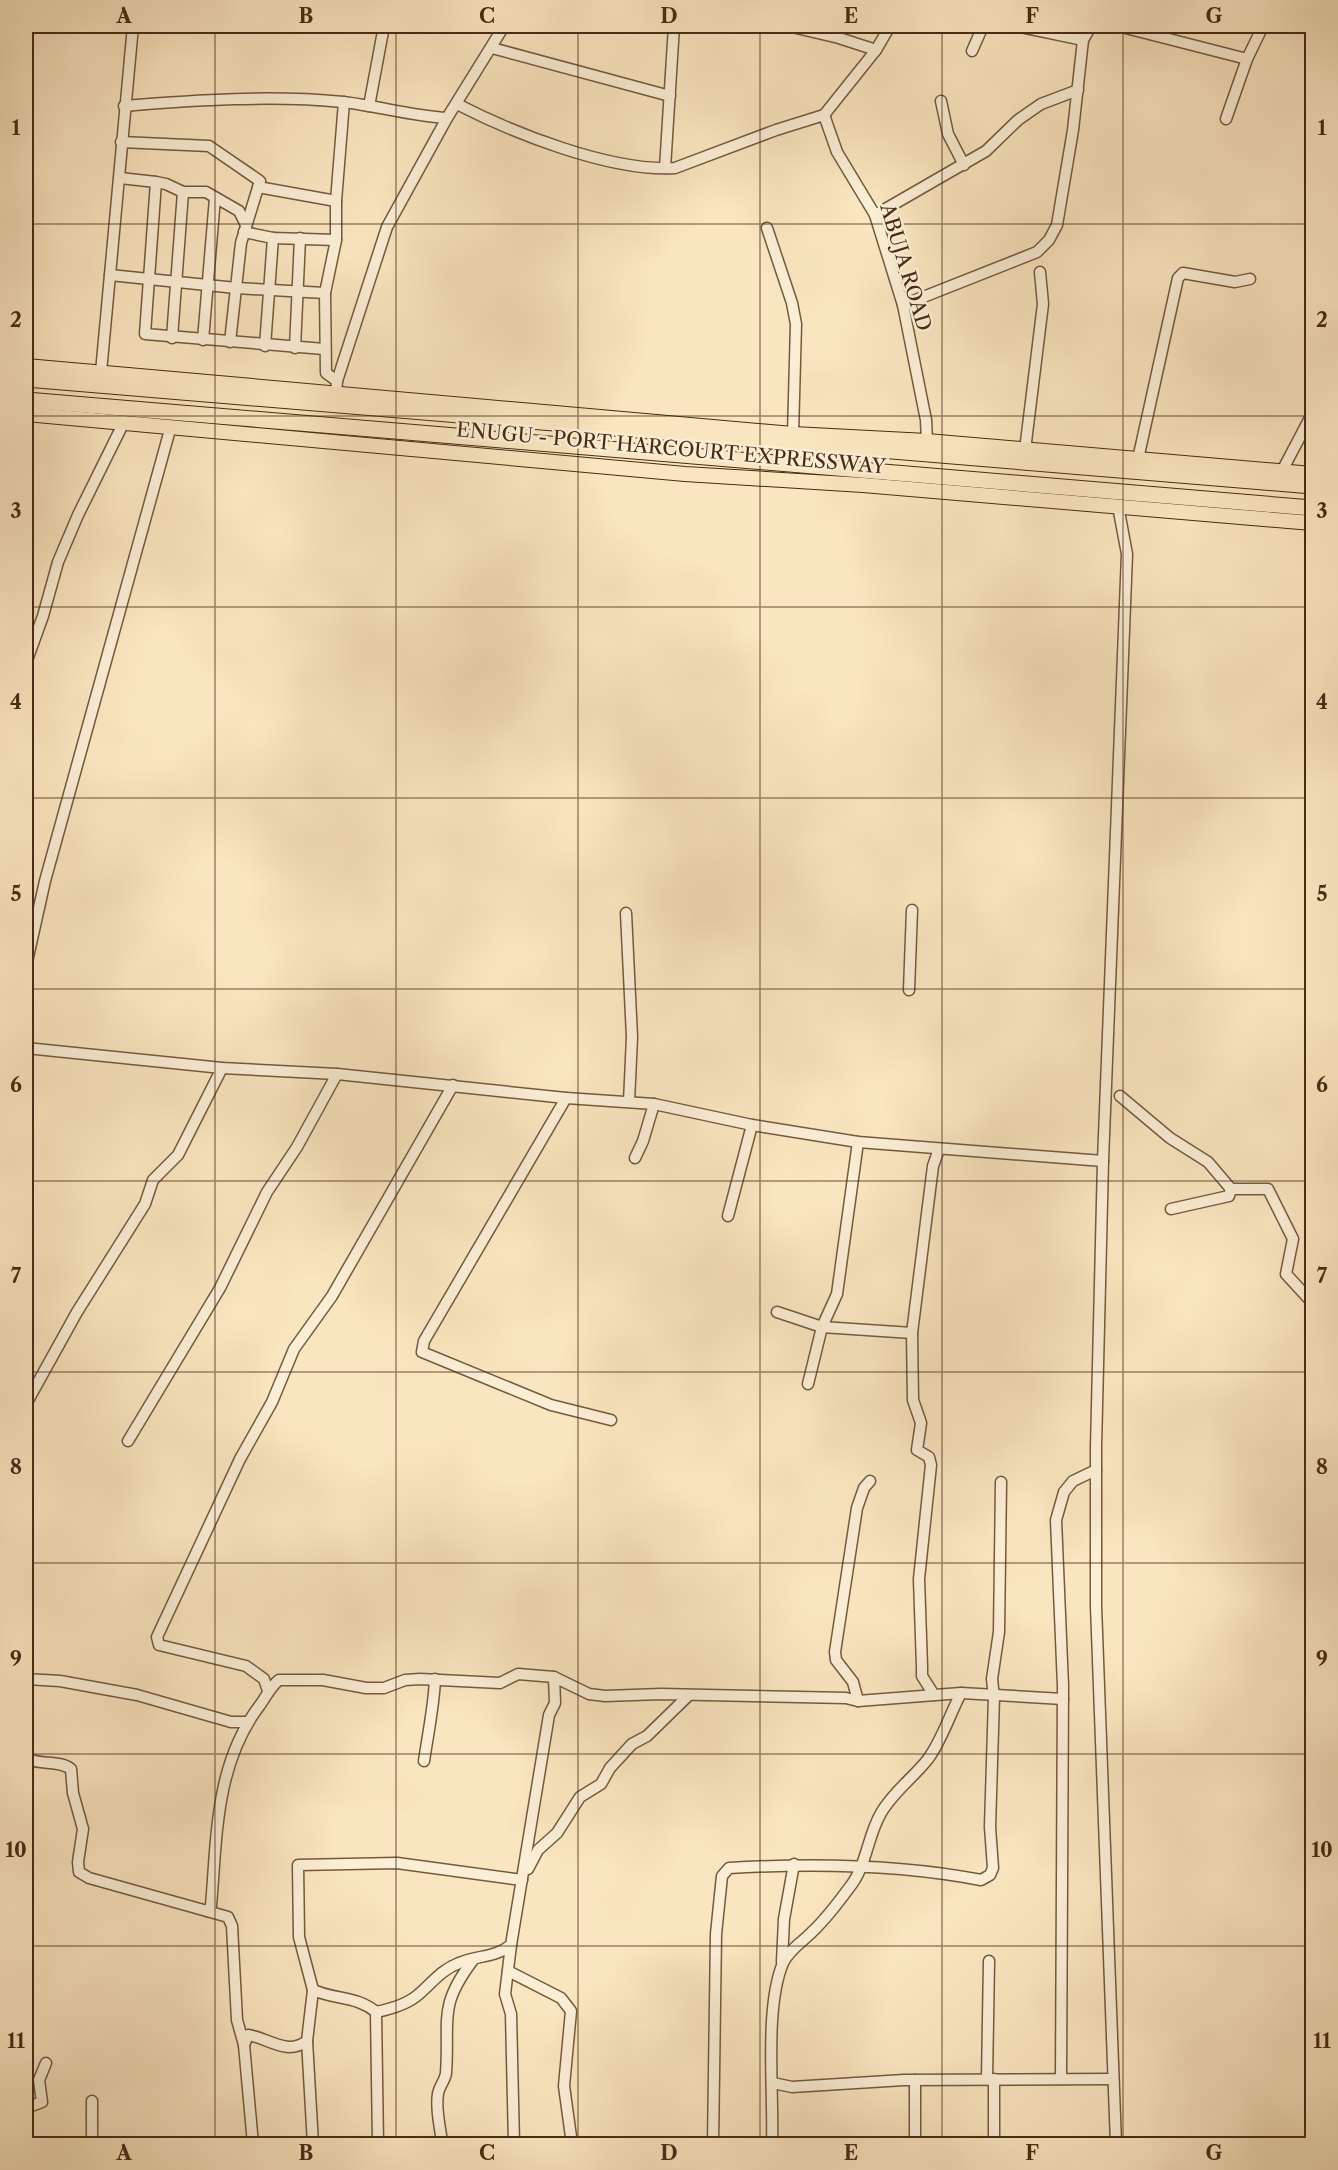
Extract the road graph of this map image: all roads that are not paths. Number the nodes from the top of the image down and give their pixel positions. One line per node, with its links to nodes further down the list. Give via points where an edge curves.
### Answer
1 (133, 26): 22 (street)
2 (384, 26): 23 (street)
3 (504, 26): 13 (street)
4 (674, 26): 18 (street)
5 (788, 26): 14 (street)
6 (890, 26): 14 (street)
7 (983, 26): 15 (street)
8 (1016, 26): 12 (street)
9 (1091, 26): 12 (street)
10 (1118, 26): 16 (street)
11 (1263, 26): 16 (street)
12 (1083, 40): 17 (street)
13 (492, 48): 18 (street); 21 (street)
14 (876, 50): 24 (street)
15 (972, 51)
16 (1246, 59): 26 (street)
17 (1078, 90): 28 (street, via 1041,104); 52 (street, via 1057,225 1049,240 1037,252)
18 (670, 96): 29 (street)
19 (941, 101): 28 (street, via 948,134)
20 (344, 102): 22 (street, via 192,100); 23 (street); 35 (street)
21 (457, 104): 25 (street); 29 (street, via 562,147 618,162)
22 (124, 106): 27 (street)
23 (369, 106): 25 (street)
24 (824, 115): 29 (street, via 675,168); 36 (street, ABUJA ROAD, via 837,152)
25 (447, 118): 62 (street, via 387,227)
26 (1226, 119)
27 (121, 142): 30 (street); 32 (street, via 209,146 258,180)
28 (964, 165): 36 (street)
29 (665, 168)
30 (120, 178): 31 (street); 43 (street)
31 (156, 182): 33 (street); 44 (street)
32 (258, 187): 35 (street); 37 (street)
33 (183, 192): 34 (street, via 206,192); 46 (street)
34 (215, 198): 37 (street, via 239,211); 47 (street)
35 (336, 201): 41 (street)
36 (875, 215): 52 (street, ABUJA ROAD)
37 (245, 228): 39 (street); 48 (street)
38 (767, 228): 68 (street, via 796,324)
39 (273, 238): 40 (street); 49 (street)
40 (300, 238): 41 (street); 50 (street)
41 (336, 240): 51 (street)
42 (1040, 272): 70 (street, via 1043,304)
43 (110, 275): 44 (street); 60 (street)
44 (149, 278): 46 (street); 53 (street, via 144,332 147,336)
45 (1250, 279): 71 (street, via 1235,282 1183,273 1178,278)
46 (177, 282): 47 (street); 53 (street)
47 (206, 285): 48 (street); 54 (street)
48 (236, 288): 49 (street); 55 (street)
49 (268, 290): 50 (street); 56 (street)
50 (299, 291): 51 (street); 57 (street)
51 (325, 293): 58 (street)
52 (903, 305): 69 (street, ABUJA ROAD)
53 (172, 338): 54 (street)
54 (203, 340): 55 (street)
55 (230, 342): 56 (street)
56 (265, 346): 57 (street)
57 (295, 348): 58 (street)
58 (324, 349): 62 (street, via 326,373)
59 (26, 366): 60 (main road, ENUGU - PORT HARCOURT EXPRESSWAY)
60 (101, 372): 62 (main road, ENUGU - PORT HARCOURT EXPRESSWAY)
61 (26, 379): 74 (highway, ENUGU - PORT HARCOURT EXPRESSWAY)
62 (336, 387): 68 (main road, ENUGU - PORT HARCOURT EXPRESSWAY)
63 (26, 400): 76 (highway, ENUGU - PORT HARCOURT EXPRESSWAY)
64 (26, 414): 66 (main road, ENUGU - PORT HARCOURT EXPRESSWAY)
65 (1312, 414): 72 (street)
66 (124, 422): 67 (main road, ENUGU - PORT HARCOURT EXPRESSWAY); 78 (street, via 58,562)
67 (171, 426): 75 (main road, ENUGU - PORT HARCOURT EXPRESSWAY, via 685,474); 81 (street)
68 (793, 434): 69 (main road, ENUGU - PORT HARCOURT EXPRESSWAY)
69 (927, 441): 70 (main road, ENUGU - PORT HARCOURT EXPRESSWAY)
70 (1025, 450): 71 (main road, ENUGU - PORT HARCOURT EXPRESSWAY)
71 (1138, 459): 72 (main road, ENUGU - PORT HARCOURT EXPRESSWAY)
72 (1282, 471): 73 (main road, ENUGU - PORT HARCOURT EXPRESSWAY)
73 (1312, 474)
74 (1312, 486)
75 (1118, 506): 77 (main road, ENUGU - PORT HARCOURT EXPRESSWAY); 97 (street, via 1127,554)
76 (1312, 508)
77 (1312, 522)
78 (26, 663)
79 (26, 908): 81 (street)
80 (912, 909): 84 (street)
81 (38, 912): 83 (street)
82 (626, 913): 91 (street, via 632,1036)
83 (26, 966)
84 (909, 990)
85 (26, 1048): 86 (street)
86 (222, 1068): 87 (street); 106 (street, via 178,1155 153,1180 145,1204 77,1312)
87 (337, 1074): 88 (street); 108 (street, via 267,1192 220,1288)
88 (453, 1085): 90 (street); 113 (street, via 344,1276 294,1349 157,1637 159,1645 246,1666)
89 (1120, 1096): 98 (street, via 1170,1138 1208,1162)
90 (566, 1098): 91 (street); 107 (street, via 501,1214 478,1245 424,1341 422,1352 551,1405)
91 (629, 1102): 92 (street)
92 (654, 1104): 93 (street); 96 (street)
93 (752, 1125): 94 (street); 100 (street)
94 (858, 1142): 95 (street); 103 (street, via 837,1294)
95 (939, 1149): 97 (street); 104 (street, via 933,1166)
96 (635, 1158)
97 (1104, 1161): 109 (street)
98 (1231, 1189): 99 (street, via 1229,1196); 101 (street, via 1268,1189 1293,1239 1286,1274)
99 (1171, 1209)
100 (728, 1216)
101 (1312, 1299)
102 (777, 1312): 103 (street)
103 (822, 1327): 104 (street); 105 (street)
104 (912, 1333): 120 (street, via 913,1400 921,1423 917,1450 929,1457 931,1465 919,1579 922,1676)
105 (808, 1384)
106 (26, 1404)
107 (611, 1420)
108 (128, 1441)
109 (1096, 1470): 122 (street, via 1072,1481 1059,1505 1056,1547); 143 (street, via 1096,1606)
110 (870, 1481): 123 (street, via 857,1508 835,1652 836,1660 853,1682)
111 (1001, 1482): 119 (street)
112 (554, 1677): 115 (street, via 518,1674 500,1683); 121 (street, via 590,1694); 129 (street, via 555,1703 549,1715)
113 (264, 1678): 116 (street); 117 (street)
114 (26, 1679): 124 (street, via 137,1695 231,1722)
115 (435, 1679): 116 (street, via 405,1680 384,1688 322,1680); 126 (street)
116 (279, 1680): 117 (street)
117 (268, 1691): 124 (street)
118 (961, 1693): 119 (street); 120 (street); 128 (street, via 930,1756 881,1813)
119 (994, 1694): 122 (street); 128 (street, via 990,1875 981,1880)
120 (934, 1695): 123 (street)
121 (688, 1696): 123 (street); 129 (street, via 647,1736 632,1744 601,1784 580,1797 557,1833 538,1850)
122 (1063, 1699): 142 (street)
123 (858, 1701)
124 (246, 1722): 130 (street, via 222,1788 211,1906)
125 (26, 1747): 130 (street, via 28,1759 71,1769 83,1829 79,1872)
126 (424, 1761)
127 (794, 1864): 128 (street); 134 (street, via 784,1919); 156 (street, via 729,1869 722,1876 714,1974)
128 (861, 1866): 134 (street, via 850,1887)
129 (522, 1880): 131 (street); 136 (street, via 397,1863 298,1865 299,1937)
130 (207, 1911): 139 (street, via 228,1917 232,1926 237,2020)
131 (511, 1945): 132 (street, via 498,1955); 135 (street)
132 (473, 1960): 137 (street, via 441,1971 409,2001); 153 (street, via 453,1989 447,2007 446,2072 438,2093)
133 (989, 1961): 141 (street)
134 (782, 1965): 145 (street, via 772,2032)
135 (508, 1971): 154 (street, via 505,1994 511,2014); 155 (street, via 561,1998 571,2011 564,2086)
136 (313, 1990): 137 (street, via 332,1998 355,1999); 138 (street)
137 (376, 2012): 152 (street)
138 (307, 2041): 139 (street, via 299,2047 286,2048 248,2035); 151 (street)
139 (244, 2045): 150 (street)
140 (46, 2063): 147 (street, via 39,2080 42,2102)
141 (991, 2079): 142 (street); 144 (street); 159 (street)
142 (1061, 2079): 143 (street)
143 (1113, 2079): 160 (street)
144 (915, 2080): 145 (street, via 792,2086); 158 (street)
145 (773, 2083): 157 (street)
146 (92, 2101): 149 (street)
147 (26, 2108)
148 (1312, 2144): 161 (street)
149 (92, 2145)
150 (253, 2145)
151 (313, 2145)
152 (378, 2145)
153 (442, 2145)
154 (514, 2145)
155 (572, 2145)
156 (713, 2145)
157 (772, 2145)
158 (915, 2145)
159 (994, 2145)
160 (1116, 2145)
161 (1276, 2145)

